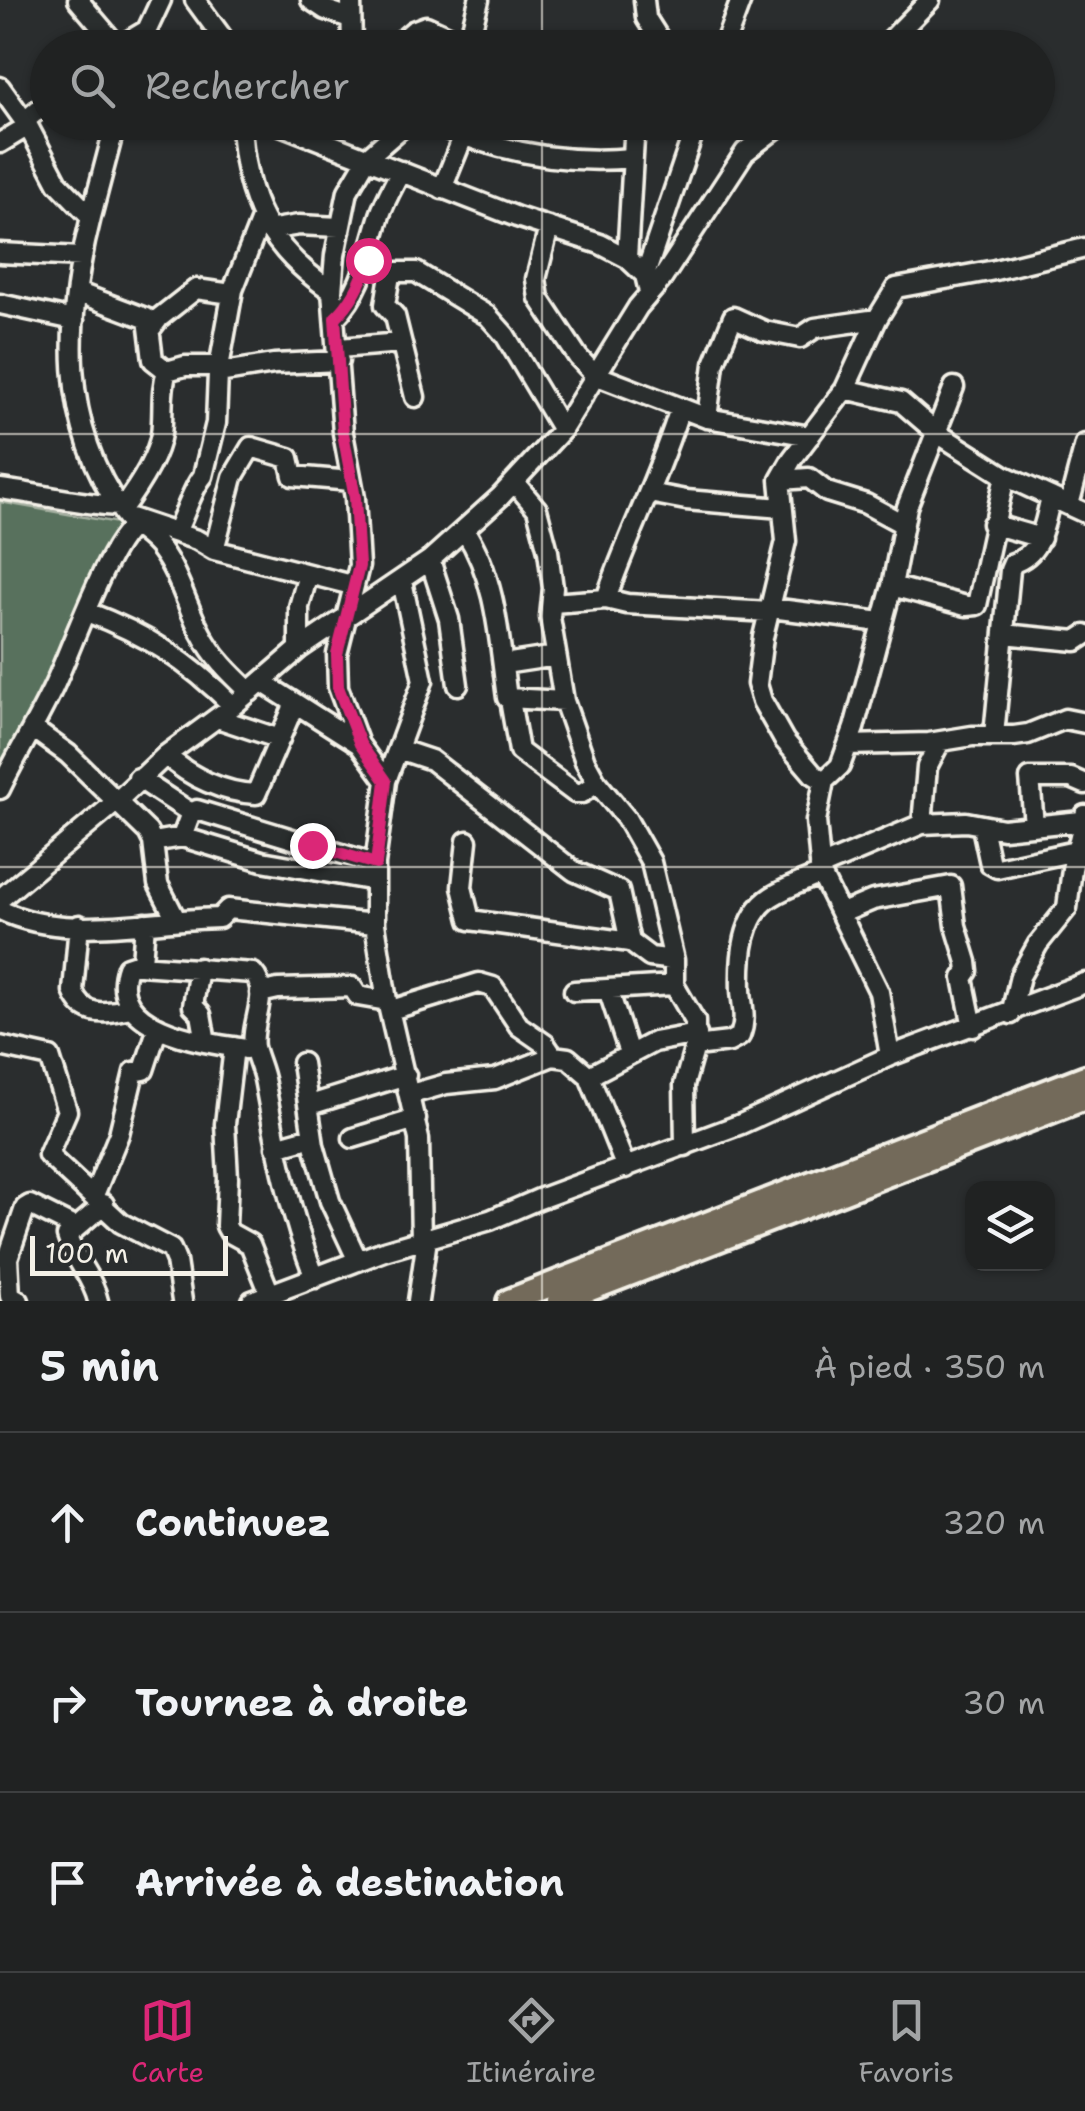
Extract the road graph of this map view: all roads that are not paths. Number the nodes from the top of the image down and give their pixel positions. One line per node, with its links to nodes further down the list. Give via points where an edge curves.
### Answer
1 (78, 0): 10 (street)
2 (161, 0): 11 (street)
3 (195, 0): 12 (street)
4 (312, 0): 9 (street, via 326,10)
5 (478, 0): 13 (street)
6 (644, 0): 14 (street)
7 (930, 0): 16 (street)
8 (745, 1): 15 (street)
9 (350, 9)
10 (106, 30)
11 (147, 30)
12 (217, 30)
13 (471, 30)
14 (652, 30)
15 (731, 30)
16 (901, 30)
17 (0, 87): 19 (street)
18 (30, 121): 19 (street)
19 (27, 124): 20 (street); 32 (street)
20 (30, 130)
21 (35, 140): 37 (street, via 58,183)
22 (111, 140): 37 (street)
23 (242, 140): 38 (street)
24 (334, 140): 33 (street)
25 (377, 140): 33 (street)
26 (388, 140): 33 (street)
27 (462, 140): 36 (street)
28 (495, 140): 34 (street, via 535,154)
29 (634, 140): 34 (street)
30 (691, 140): 45 (street)
31 (761, 140): 45 (street, via 745,152 662,279)
32 (0, 143)
33 (375, 152): 35 (street); 39 (street, via 348,190)
34 (632, 158): 44 (street)
35 (401, 171): 36 (street); 50 (street, via 363,278)
36 (442, 188): 40 (street)
37 (91, 217): 43 (street)
38 (264, 224): 39 (street); 46 (street, via 297,267); 48 (street)
39 (339, 227): 46 (street)
40 (549, 227): 44 (street); 58 (street, via 536,279 539,298)
41 (1085, 248): 51 (street, via 896,288)
42 (0, 253): 43 (street)
43 (81, 257): 47 (street)
44 (627, 258): 45 (street)
45 (647, 283): 58 (street)
46 (332, 292): 50 (street)
47 (79, 294): 52 (street); 53 (street, via 141,314)
48 (232, 294): 53 (street, via 196,289); 56 (street)
49 (0, 304): 52 (street)
50 (335, 318): 55 (street)
51 (877, 319): 60 (street); 63 (street, via 815,328 800,338 732,317 714,364)
52 (74, 320): 77 (street, via 74,404 100,475)
53 (150, 330): 57 (street, via 153,360)
54 (401, 343): 55 (street); 61 (street); 64 (street, via 395,316 386,308 388,289 392,273 412,270 488,316)
55 (339, 354): 56 (street); 69 (street)
56 (218, 369): 57 (street); 81 (street, via 216,423 203,476)
57 (167, 371): 77 (street, via 160,438)
58 (594, 374): 62 (street); 64 (street)
59 (954, 387): 65 (street)
60 (845, 389): 65 (street, via 902,402); 66 (street)
61 (415, 397)
62 (680, 408): 63 (street); 73 (street)
63 (706, 418): 66 (street)
64 (562, 430): 71 (street)
65 (938, 433): 68 (street); 78 (street)
66 (810, 436): 70 (street)
67 (1085, 444): 76 (street)
68 (1005, 476): 74 (street); 79 (street)
69 (351, 480): 83 (street, via 292,476 289,458 251,447 233,477); 87 (street, via 359,566)
70 (780, 480): 75 (street); 78 (street, via 809,478)
71 (514, 482): 80 (street); 90 (street, via 536,509)
72 (0, 489): 77 (street)
73 (649, 493): 75 (street); 89 (street)
74 (1050, 497): 76 (street); 82 (street)
75 (782, 508): 91 (street, via 786,541)
76 (1077, 509)
77 (125, 515): 81 (street); 92 (street, via 128,530); 101 (street, via 161,550 217,658)
78 (903, 524): 88 (street)
79 (992, 524): 82 (street); 88 (street, via 976,605)
80 (464, 531): 84 (street); 99 (street, via 484,568)
81 (176, 532): 83 (street)
82 (1041, 538): 95 (street, via 1010,570)
83 (214, 550): 85 (street)
84 (430, 560): 86 (street); 100 (street, via 449,619)
85 (308, 574): 87 (street); 97 (street, via 297,623)
86 (402, 581): 93 (street); 113 (street, via 423,681)
87 (352, 585): 93 (street)
88 (892, 586): 94 (street)
89 (606, 599): 90 (street); 91 (street)
90 (552, 603): 98 (street)
91 (771, 610): 94 (street); 116 (street, via 757,684 762,701 801,761)
92 (87, 612): 105 (street, via 169,652); 107 (street)
93 (343, 620): 97 (street); 111 (street, via 338,687)
94 (881, 622): 112 (street)
95 (1004, 634): 96 (street, via 1076,641); 108 (street)
96 (1085, 634)
97 (299, 649): 101 (street)
98 (556, 656): 99 (street); 103 (street)
99 (504, 664): 102 (street)
100 (458, 685)
101 (256, 687): 104 (street); 105 (street)
102 (510, 700): 103 (street); 118 (street, via 519,751 576,793)
103 (564, 701): 118 (street)
104 (295, 703): 109 (street); 111 (street)
105 (225, 712): 109 (street); 114 (street)
106 (1085, 723): 108 (street, via 1065,718 1028,734)
107 (32, 728): 120 (street); 121 (street)
108 (994, 735): 110 (street)
109 (280, 739): 114 (street, via 256,794 200,779)
110 (940, 742): 112 (street); 124 (street, via 928,767)
111 (360, 744): 117 (street)
112 (848, 745): 116 (street, via 840,766)
113 (398, 749): 117 (street); 134 (street, via 447,771 574,871)
114 (166, 755): 115 (street)
115 (138, 778): 121 (street); 122 (street)
116 (824, 780): 131 (street, via 816,821)
117 (386, 781): 132 (street)
118 (597, 782): 133 (street, via 645,849)
119 (1085, 784): 125 (street, via 1030,778)
120 (0, 788)
121 (116, 802): 128 (street, via 136,816); 136 (street)
122 (191, 812): 127 (street); 132 (street)
123 (1083, 818): 125 (street); 130 (street)
124 (922, 824): 126 (street); 131 (street)
125 (1034, 826): 126 (street)
126 (982, 827): 130 (street, via 990,864 997,868)
127 (182, 837): 128 (street); 132 (street, via 262,861)
128 (153, 842): 139 (street, via 158,884)
129 (468, 842): 143 (street, via 462,887 470,920)
130 (1076, 851): 135 (street)
131 (820, 870): 138 (street); 157 (street, via 770,897 747,929 740,1036)
132 (375, 872): 141 (street)
133 (656, 881): 134 (street); 144 (street)
134 (620, 893): 143 (street)
135 (1078, 897): 154 (street, via 1038,944)
136 (0, 899)
137 (0, 910): 142 (street)
138 (842, 913): 156 (street, via 873,900 951,886); 164 (street, via 879,992)
139 (176, 919): 140 (street); 141 (street, via 219,918 228,909)
140 (145, 923): 142 (street); 145 (street)
141 (375, 924): 152 (street)
142 (78, 925): 153 (street, via 76,998 101,1014)
143 (630, 942): 144 (street, via 650,957)
144 (674, 960): 148 (street)
145 (140, 965): 146 (street); 153 (street, via 126,967 124,974)
146 (198, 968): 151 (street, via 253,972); 158 (street, via 194,1008)
147 (1085, 983): 154 (street)
148 (674, 985): 149 (street); 157 (street, via 691,1010)
149 (608, 989): 150 (street); 162 (street)
150 (574, 991)
151 (260, 993): 152 (street, via 352,987 358,996); 161 (street)
152 (389, 1006): 163 (street, via 488,984 518,1026); 168 (street)
153 (130, 1008): 155 (street)
154 (1010, 1014): 156 (street)
155 (158, 1026): 158 (street); 177 (street, via 144,1070 134,1072)
156 (973, 1027): 164 (street)
157 (696, 1040): 162 (street, via 654,1042); 174 (street, via 684,1085)
158 (206, 1042): 160 (street)
159 (0, 1046): 177 (street, via 50,1057 67,1111 48,1155)
160 (234, 1047): 161 (street); 183 (street, via 225,1124 226,1226 252,1247)
161 (255, 1050): 175 (street)
162 (630, 1053): 166 (street)
163 (553, 1056): 166 (street, via 568,1058); 168 (street, via 495,1079)
164 (890, 1056): 174 (street)
165 (302, 1063): 170 (street)
166 (590, 1076): 176 (street)
167 (1085, 1077): 187 (main road)
168 (408, 1084): 170 (street); 171 (street)
169 (1085, 1098): 188 (main road)
170 (310, 1105): 172 (street)
171 (416, 1119): 173 (street); 179 (street)
172 (312, 1136): 175 (street); 180 (street, via 330,1201)
173 (354, 1138)
174 (685, 1146): 176 (street)
175 (276, 1148): 181 (street)
176 (626, 1168): 179 (street)
177 (99, 1200): 178 (street); 185 (street, via 122,1223 170,1249)
178 (76, 1228): 182 (street, via 27,1206 8,1258); 184 (street, via 67,1239)
179 (424, 1239): 180 (street); 186 (street)
180 (358, 1262): 181 (street)
181 (314, 1278): 183 (street)
182 (9, 1294)
183 (261, 1298)
184 (98, 1301)
185 (182, 1301)
186 (418, 1301)
187 (508, 1301)
188 (559, 1301)

